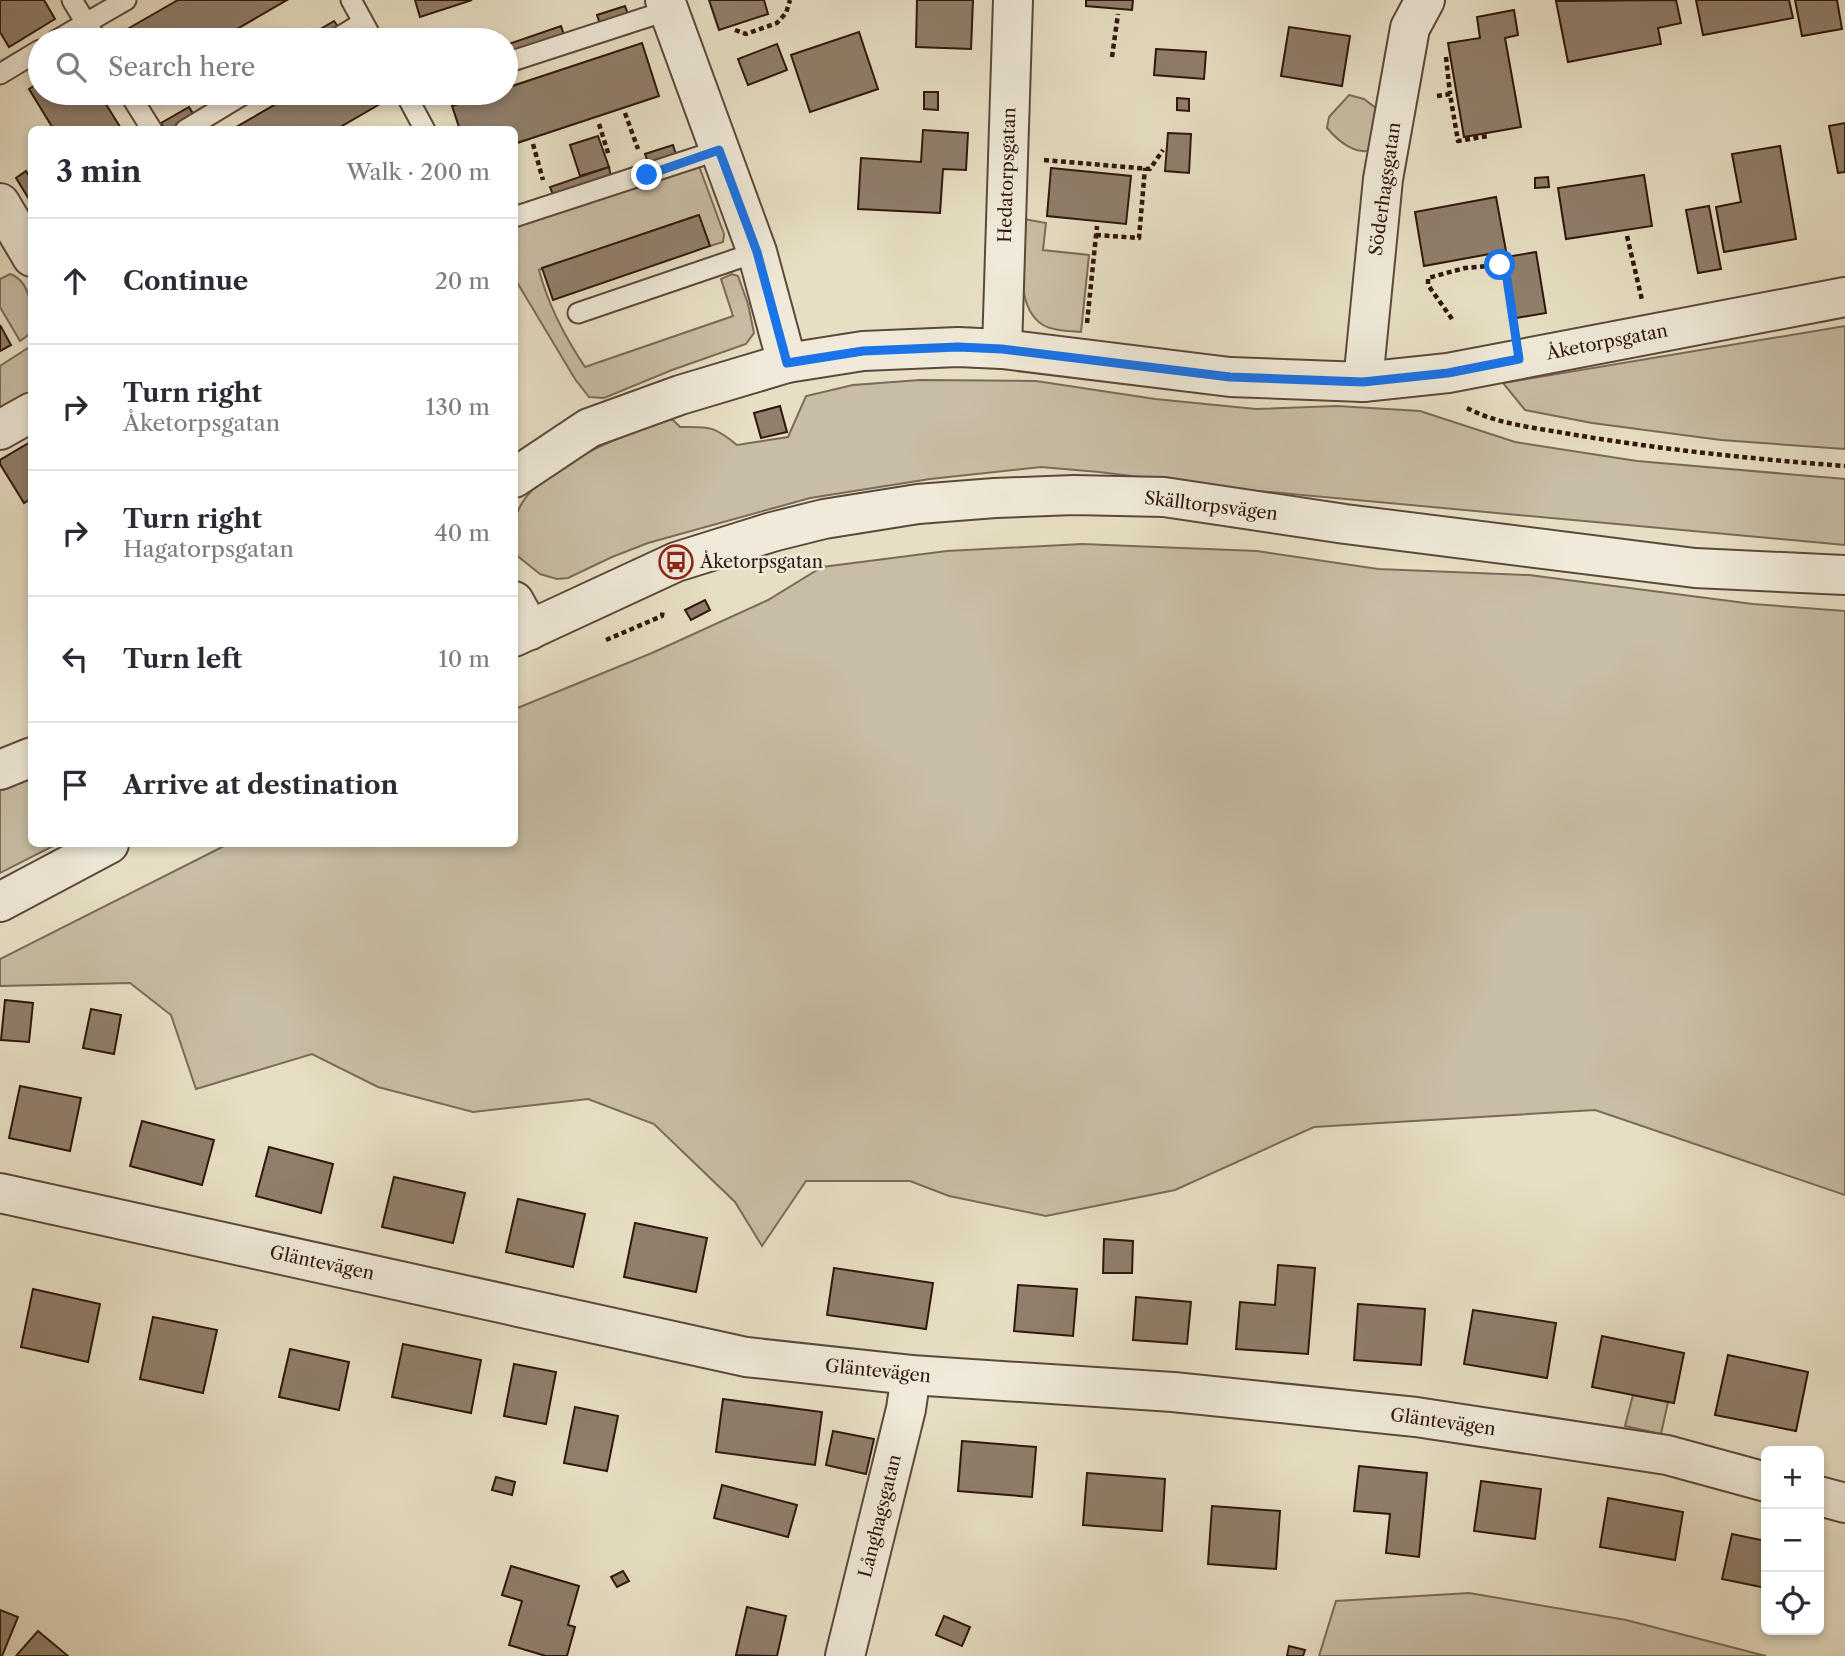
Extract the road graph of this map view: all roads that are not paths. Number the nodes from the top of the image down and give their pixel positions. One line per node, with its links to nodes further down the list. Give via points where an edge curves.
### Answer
1 (72, 0): 7 (lane)
2 (126, 0): 7 (lane)
3 (351, 0): 10 (lane)
4 (1013, 0): 27 (street, Hedatorpsgatan)
5 (1425, 0): 29 (street, Söderhagsgatan, via 1410,28 1383,179)
6 (667, 5): 12 (lane); 20 (street)
7 (86, 23): 8 (lane); 9 (lane)
8 (77, 28)
9 (89, 28)
10 (366, 28)
11 (28, 57): 13 (lane)
12 (518, 58)
13 (0, 74)
14 (136, 105): 17 (lane)
15 (226, 105): 18 (lane)
16 (414, 105): 19 (lane)
17 (150, 126)
18 (192, 126)
19 (423, 126)
20 (719, 150): 22 (lane); 24 (street)
21 (0, 203): 23 (street)
22 (518, 216)
23 (28, 250)
24 (757, 252): 26 (lane); 28 (street)
25 (1845, 296): 29 (street, Åketorpsgatan, via 1448,373)
26 (578, 313)
27 (1002, 349): 28 (street, Åketorpsgatan, via 863,351); 29 (street, Åketorpsgatan, via 1230,377)
28 (787, 363): 32 (street, Åketorpsgatan, via 589,428)
29 (1363, 382)
30 (28, 414): 31 (street)
31 (0, 430)
32 (518, 475)
33 (1845, 575): 34 (street, Skälltorpsvägen, via 1695,568 1164,497 1074,495 918,504 824,519 676,562)
34 (520, 623)
35 (28, 759): 36 (street)
36 (0, 770)
37 (103, 847): 38 (street)
38 (0, 902)
39 (0, 1193): 40 (street, Gläntevägen, via 746,1357)
40 (911, 1375): 41 (street, Gläntevägen, via 1173,1392 1416,1417 1667,1455); 44 (street, Långhagsgatan)
41 (1761, 1481)
42 (1824, 1497): 43 (street)
43 (1845, 1503)
44 (845, 1656)

